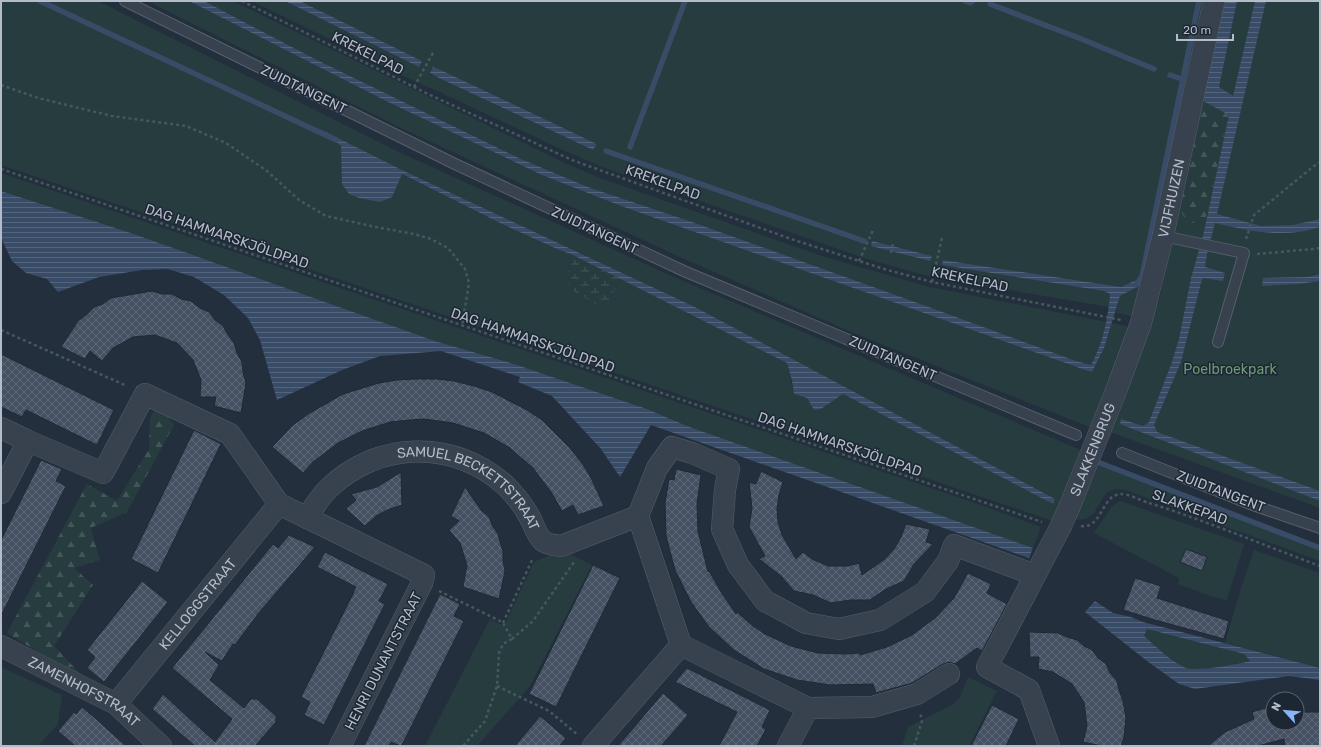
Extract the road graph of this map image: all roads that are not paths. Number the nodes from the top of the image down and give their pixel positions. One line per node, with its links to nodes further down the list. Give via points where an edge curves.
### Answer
1 (126, 1): 7 (lane, ZUIDTANGENT, via 455,164 686,272)
2 (1214, 1): 3 (street, VIJFHUIZEN)
3 (1163, 236): 4 (lane, via 1244,253); 5 (street, VIJFHUIZEN, via 1141,324)
4 (1218, 342)
5 (1116, 391): 15 (street, SLAKKENBRUG, bridge, via 1064,519)
6 (1, 428): 8 (street)
7 (1076, 435)
8 (28, 441): 10 (street); 11 (street, via 104,473 145,394 230,434)
9 (1122, 453): 14 (lane, ZUIDTANGENT, via 1250,504)
10 (1, 493)
11 (279, 504): 13 (street); 19 (street, KELLOGGSTRAAT)
12 (638, 516): 13 (street, SAMUEL BECKETTSTRAAT, via 561,546 548,544 543,541 519,501 493,475 461,458 425,451 390,455 356,468 327,490); 15 (street, via 657,468 672,447 729,469 722,529 738,565 765,601 806,622 839,629 880,620 925,592 948,561 954,546); 16 (street)
13 (307, 518): 23 (street, HENRI DUNANTSTRAAT, via 423,579)
14 (1320, 528)
15 (1035, 575): 25 (street, via 987,667 1029,690)
16 (681, 645): 20 (street); 21 (street)
17 (1, 646): 19 (street, ZAMENHOFSTRAAT)
18 (949, 674): 20 (street, via 917,694 872,707)
19 (116, 704): 22 (street, ZAMENHOFSTRAAT)
20 (808, 708): 24 (street)
21 (586, 741)
22 (161, 746)
23 (340, 746)
24 (788, 746)
25 (1049, 746)

